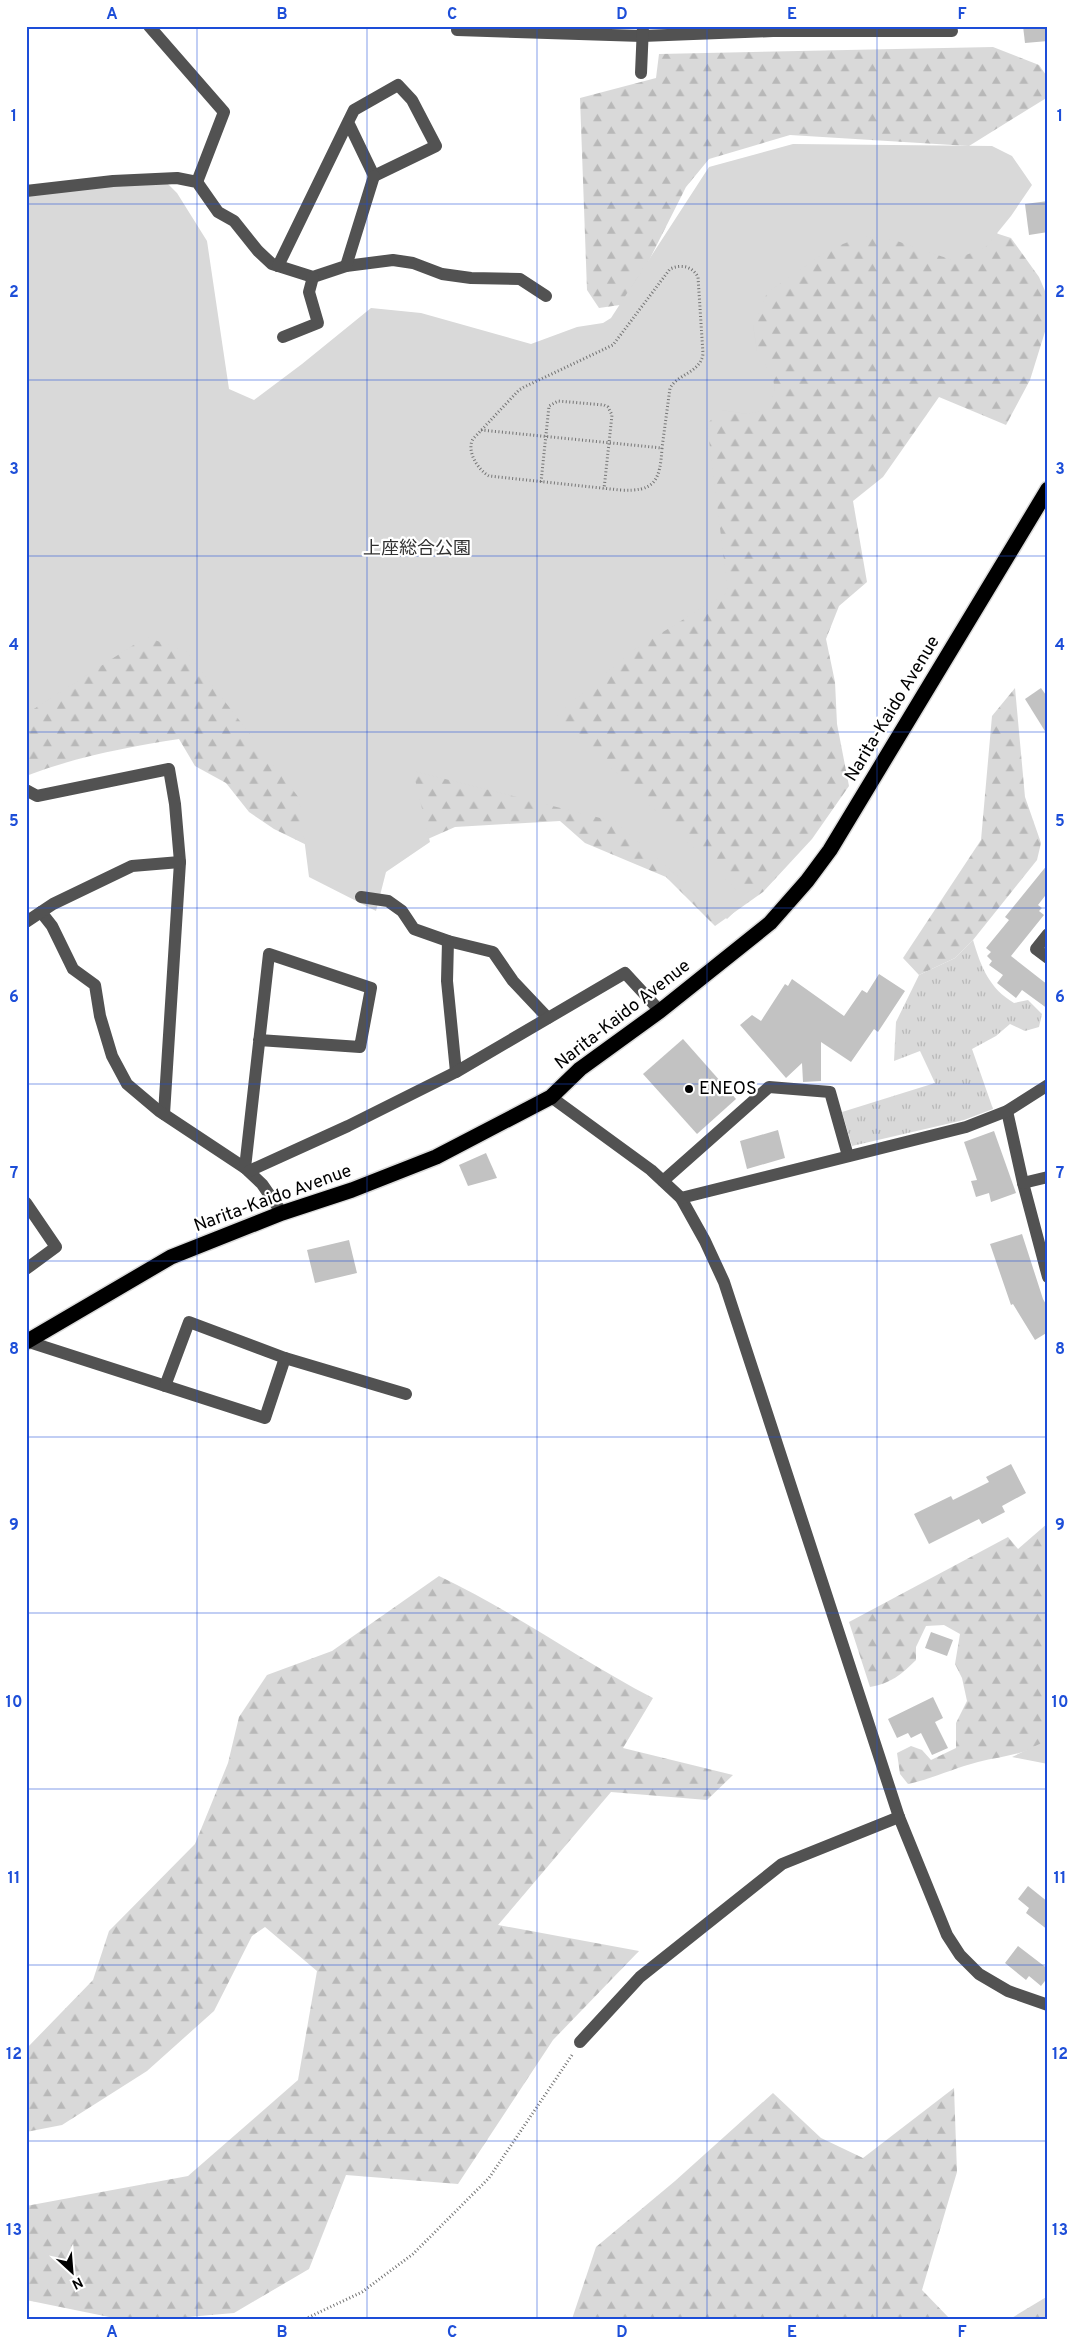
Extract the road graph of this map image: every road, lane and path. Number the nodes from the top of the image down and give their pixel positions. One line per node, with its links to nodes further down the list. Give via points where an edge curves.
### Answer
1 (149, 26): 8 (street, via 224,112)
2 (457, 30): 3 (street)
3 (642, 31): 4 (street); 5 (street)
4 (952, 31)
5 (641, 73)
6 (348, 122): 7 (street); 7 (street, via 354,110 398,85 412,100 436,146); 10 (street)
7 (374, 176): 11 (street)
8 (197, 182): 9 (street, via 177,178 123,180); 10 (street, via 218,212 234,221 258,251)
9 (26, 191)
10 (278, 266): 12 (street)
11 (346, 266): 12 (street); 13 (street, via 393,260 442,274 520,279)
12 (313, 277): 14 (street, via 310,292 318,323)
13 (546, 296)
14 (283, 337)
15 (481, 430): 16 (path); 18 (path, via 524,387 612,345 670,269 687,266 698,277 703,354 699,365 670,388); 19 (path, via 472,439 470,447 484,474)
16 (545, 436): 17 (path); 17 (path, via 548,409 553,403 604,405 612,415); 19 (path)
17 (609, 443): 18 (path); 20 (path)
18 (662, 448): 20 (path, via 660,471 650,485 635,491)
19 (541, 482): 20 (path)
20 (604, 489)
21 (1048, 490): 30 (highway, Narita-Kaido Avenue, via 835,841 807,881 770,923)
22 (26, 790): 23 (street, via 38,796 169,769)
23 (180, 862): 25 (street, via 132,866); 37 (street)
24 (361, 897): 28 (street, via 388,901 402,911 414,929)
25 (41, 912): 26 (street); 37 (street, via 52,926 73,969 95,985 112,1056 127,1084)
26 (26, 922)
27 (1048, 934): 29 (street, via 1036,949)
28 (448, 941): 31 (street, via 493,952 513,981); 33 (street, via 447,981)
29 (1048, 958)
30 (660, 1011): 31 (street, via 625,973); 35 (highway, Narita-Kaido Avenue, via 580,1069)
31 (548, 1018): 33 (street)
32 (259, 1040): 32 (street, via 268,954 371,988 360,1047); 39 (street)
33 (456, 1072): 39 (street, via 348,1126)
34 (1048, 1085): 36 (street)
35 (551, 1097): 41 (street); 45 (highway, Narita-Kaido Avenue, via 436,1157)
36 (1007, 1111): 38 (street, via 966,1127); 42 (street)
37 (164, 1114): 39 (street)
38 (848, 1156): 41 (street, via 830,1092 769,1087); 43 (street)
39 (247, 1170): 45 (street, via 262,1184)
40 (1048, 1177): 42 (street)
41 (662, 1181): 43 (street)
42 (1023, 1183): 47 (street)
43 (681, 1198): 52 (street, via 724,1282)
44 (26, 1203): 46 (street, via 56,1247)
45 (282, 1213): 48 (highway, Narita-Kaido Avenue, via 171,1257)
46 (26, 1268)
47 (1048, 1277)
48 (26, 1341): 50 (street)
49 (284, 1358): 50 (street, via 265,1418); 50 (street, via 189,1322); 51 (street)
50 (164, 1386)
51 (406, 1394)
52 (899, 1817): 53 (street, via 946,1935 960,1955 979,1974 1008,1991); 54 (street, via 782,1864 640,1977)
53 (1048, 2005)
54 (580, 2042): 55 (path, via 489,2178 420,2247 362,2292)
55 (304, 2319)

